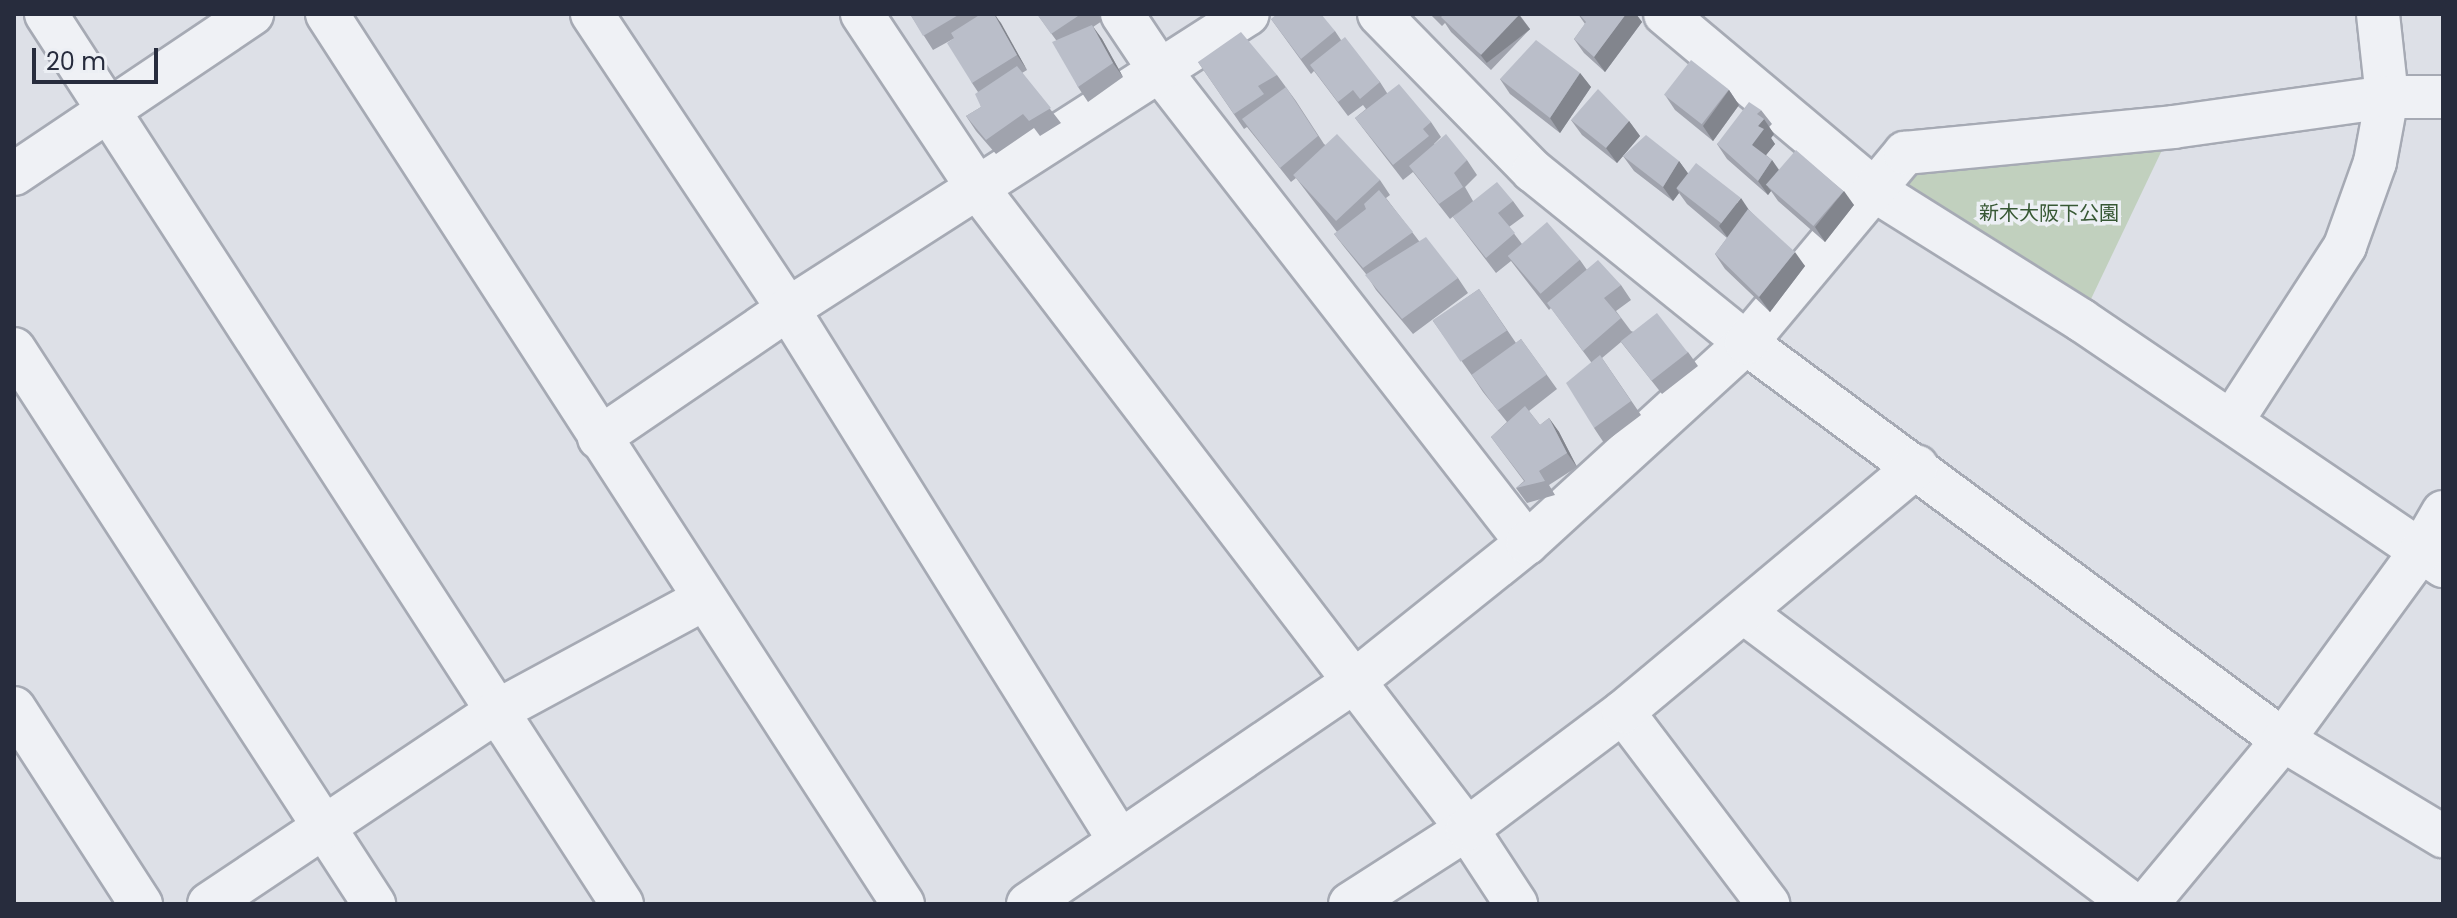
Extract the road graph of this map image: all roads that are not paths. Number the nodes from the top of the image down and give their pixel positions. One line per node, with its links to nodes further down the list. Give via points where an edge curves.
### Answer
1 (46, 14): 14 (street)
2 (252, 14): 14 (street)
3 (327, 14): 22 (street)
4 (592, 14): 18 (street)
5 (862, 14): 16 (street)
6 (1122, 14): 11 (street)
7 (1248, 14): 11 (street)
8 (1379, 14): 19 (street, via 1533,171)
9 (1665, 14): 17 (street)
10 (2378, 14): 12 (street)
11 (1160, 71): 16 (street); 25 (street)
12 (2387, 97): 13 (street); 17 (street, via 2173,127 1905,153); 21 (street, via 2375,162 2345,246)
13 (2443, 97)
14 (108, 111): 15 (street); 31 (street)
15 (14, 174)
16 (979, 190): 18 (street); 29 (street)
17 (1877, 192): 19 (street); 21 (street)
18 (788, 309): 22 (street); 37 (street)
19 (1746, 343): 23 (street); 25 (street)
20 (14, 349): 34 (street)
21 (2232, 421): 26 (street)
22 (599, 438): 27 (street)
23 (1917, 466): 28 (street); 33 (street)
24 (2443, 512): 26 (street)
25 (1527, 543): 29 (street)
26 (2431, 559): 33 (street)
27 (702, 600): 31 (street); 42 (street)
28 (1746, 614): 32 (street); 47 (street)
29 (1352, 683): 35 (street); 37 (street)
30 (14, 708): 38 (street)
31 (497, 711): 34 (street); 41 (street)
32 (1623, 712): 35 (street); 46 (street)
33 (2283, 740): 36 (street); 48 (street)
34 (326, 829): 39 (street); 40 (street)
35 (1467, 829): 44 (street); 45 (street)
36 (2443, 836)
37 (1119, 840): 43 (street)
38 (141, 904)
39 (209, 904)
40 (374, 904)
41 (622, 904)
42 (903, 904)
43 (1028, 904)
44 (1350, 904)
45 (1516, 904)
46 (1768, 904)
47 (2132, 904)
48 (2147, 904)

